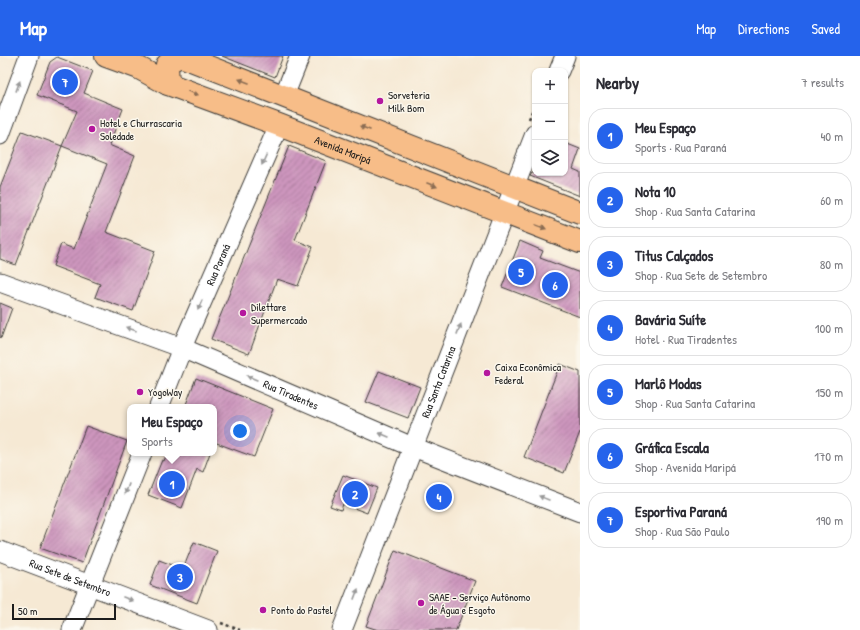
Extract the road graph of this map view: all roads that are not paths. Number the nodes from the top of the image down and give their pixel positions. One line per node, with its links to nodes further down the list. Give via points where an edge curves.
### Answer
1 (29, 56): 11 (street, one-way to 1)
2 (106, 56): 6 (main road, Avenida Maripá)
3 (181, 56): 8 (main road, via 167,65); 9 (main road, one-way to 3)
4 (300, 56): 9 (street)
5 (565, 56): 7 (street)
6 (146, 62): 8 (main road, Avenida Maripá)
7 (560, 68)
8 (168, 84): 10 (main road, Avenida Maripá, one-way to 10)
9 (284, 96): 12 (main road, one-way to 9)
10 (279, 124): 15 (main road, Avenida Maripá); 22 (street, Rua Paraná, one-way to 22)
11 (0, 135)
12 (386, 137): 14 (main road); 15 (main road, via 386,153)
13 (532, 140): 17 (street)
14 (415, 148): 16 (main road, via 408,152 404,159); 17 (main road)
15 (376, 162): 16 (main road, Avenida Maripá)
16 (404, 174): 18 (main road, Avenida Maripá, one-way to 18)
17 (510, 185): 18 (main road); 19 (main road)
18 (505, 212): 20 (main road, Avenida Maripá, one-way to 20); 24 (street, Rua Santa Catarina, one-way to 18)
19 (580, 212)
20 (580, 242)
21 (0, 282): 22 (street, Rua Tiradentes, one-way to 21)
22 (182, 348): 23 (street, Rua Paraná); 24 (street, Rua Tiradentes, one-way to 22)
23 (160, 404)
24 (414, 447): 26 (street, Rua Tiradentes, one-way to 24); 31 (street, Rua Santa Catarina, one-way to 24)
25 (141, 456): 28 (street, one-way to 28)
26 (580, 512)
27 (0, 551): 28 (street, Rua Sete de Setembro)
28 (90, 585): 29 (street); 30 (street, Rua Sete de Setembro, one-way to 30)
29 (72, 630)
30 (208, 630)
31 (342, 630)

